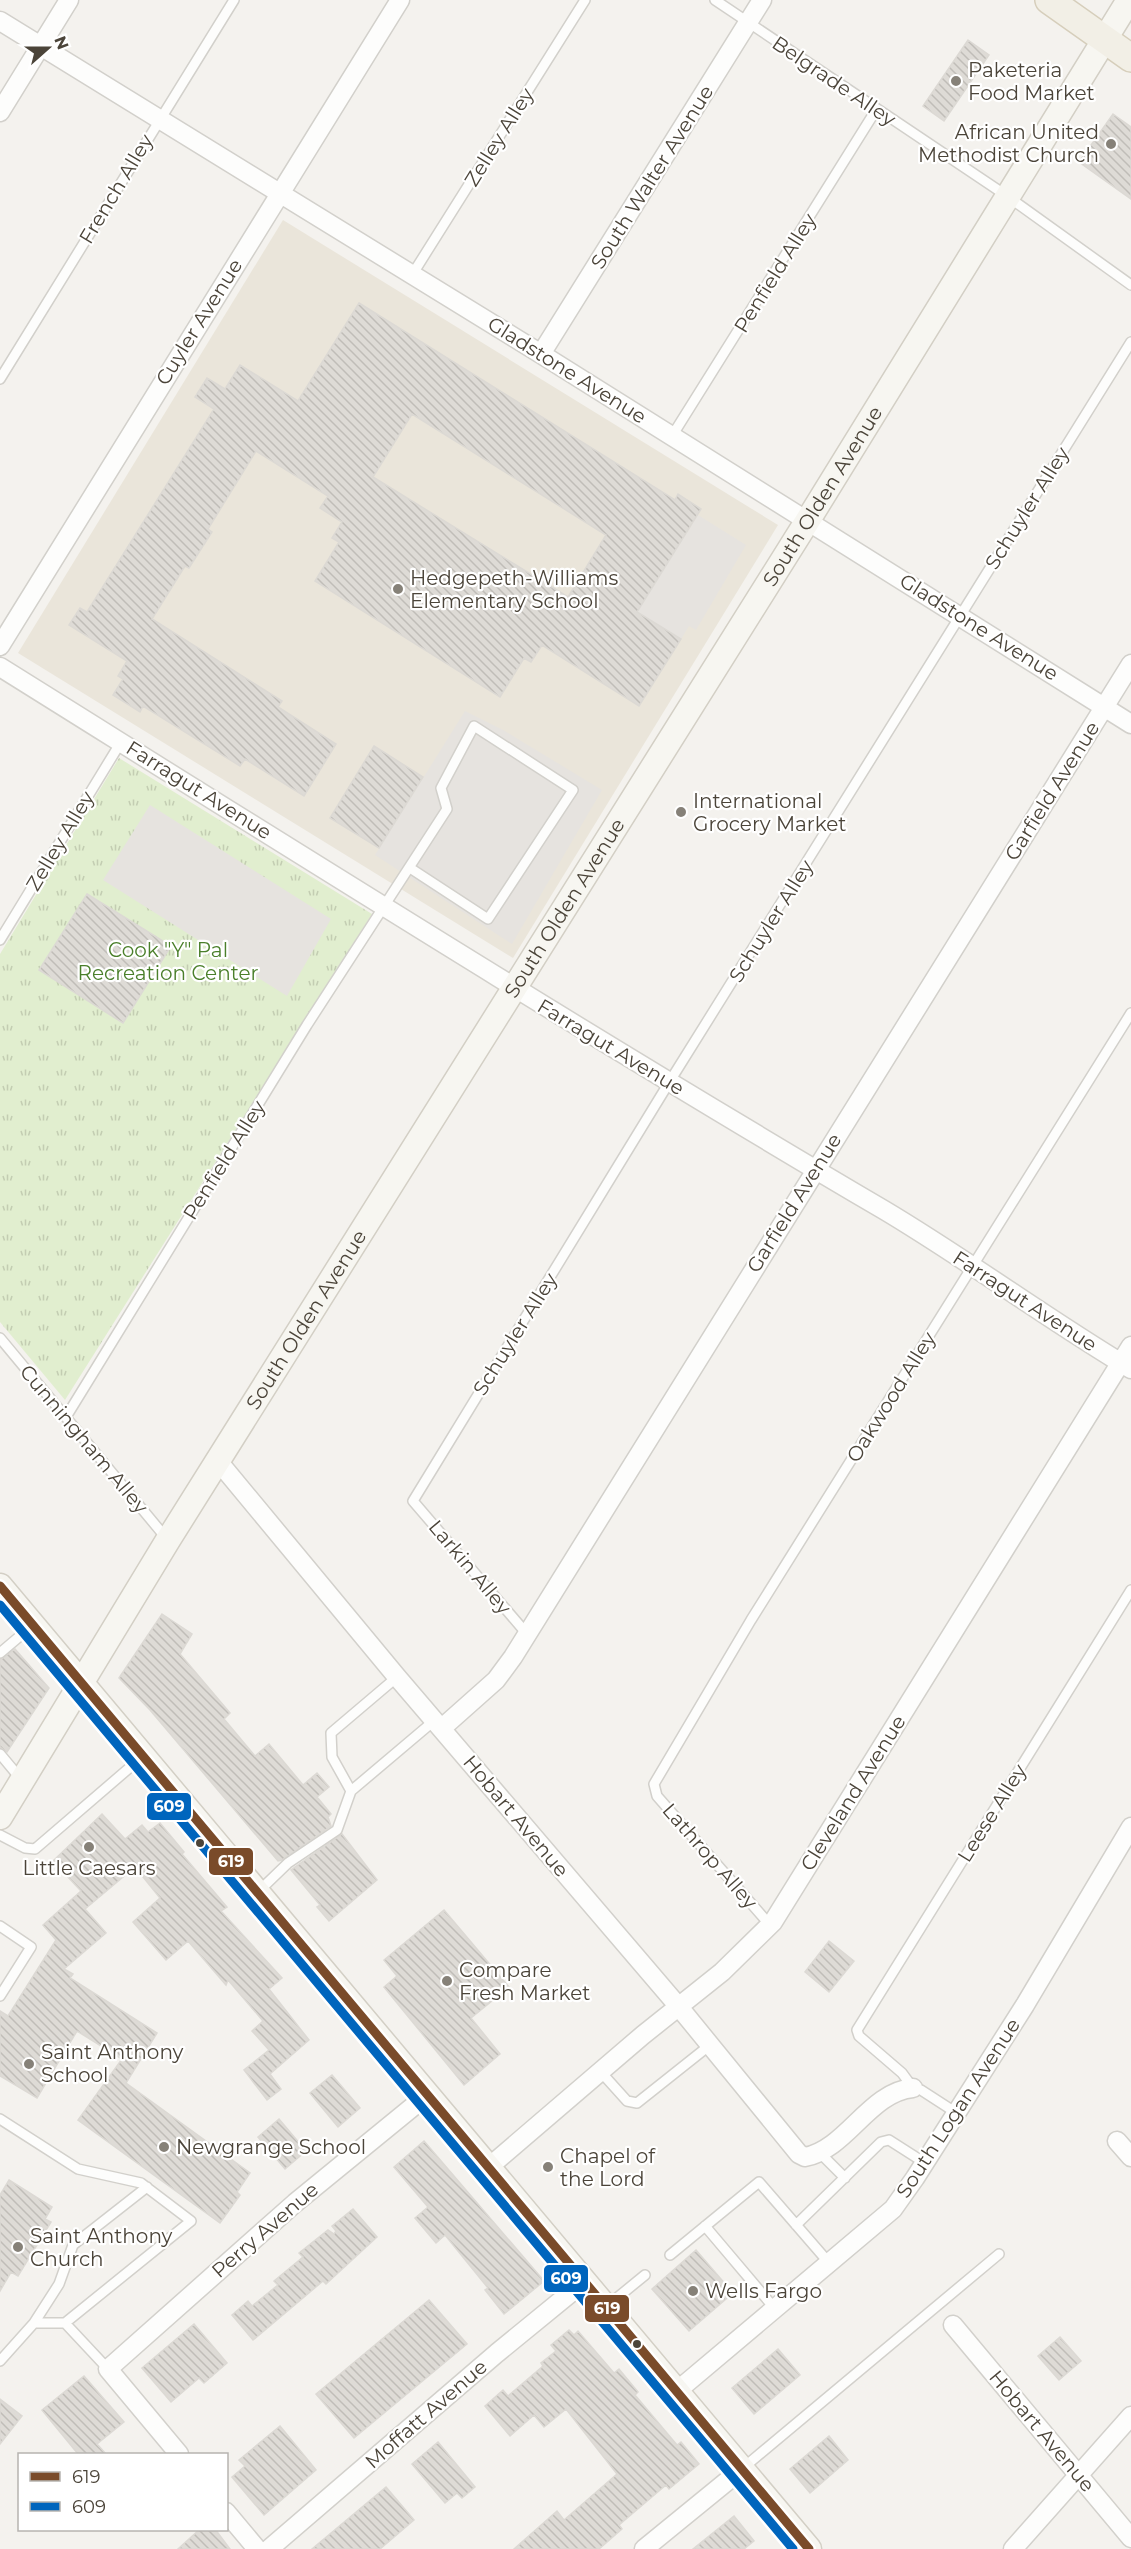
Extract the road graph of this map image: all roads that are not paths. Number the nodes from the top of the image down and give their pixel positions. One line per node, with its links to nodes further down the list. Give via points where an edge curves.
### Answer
1 (69, 0): 12 (street)
2 (234, 0): 16 (lane, French Alley)
3 (400, 0): 17 (street, Cuyler Avenue)
4 (585, 0): 19 (lane, Zelley Alley)
5 (715, 0): 10 (lane, Belgrade Alley)
6 (762, 0): 10 (street, South Walter Avenue)
7 (1049, 0): 11 (main road)
8 (1129, 0): 11 (main road, South Olden Avenue)
9 (0, 21): 12 (street, Gladstone Avenue)
10 (748, 23): 14 (lane, Belgrade Alley); 22 (street, South Walter Avenue)
11 (1105, 39): 13 (main road); 18 (main road, South Olden Avenue)
12 (40, 46): 15 (street); 16 (street, Gladstone Avenue)
13 (1131, 58)
14 (876, 110): 18 (lane, Belgrade Alley); 24 (lane, Penfield Alley)
15 (0, 112)
16 (159, 119): 17 (street, Gladstone Avenue); 23 (lane, French Alley)
17 (279, 194): 19 (street, Gladstone Avenue); 27 (street, Cuyler Avenue)
18 (1007, 196): 20 (lane, Belgrade Alley); 25 (main road, South Olden Avenue)
19 (412, 275): 22 (street, Gladstone Avenue)
20 (1131, 285)
21 (1131, 342): 26 (lane, Schuyler Alley)
22 (541, 354): 24 (street, Gladstone Avenue)
23 (0, 379)
24 (672, 436): 25 (street, Gladstone Avenue)
25 (808, 520): 26 (street, Gladstone Avenue); 36 (main road, South Olden Avenue)
26 (961, 615): 30 (street, Gladstone Avenue); 38 (lane, Schuyler Alley)
27 (0, 646)
28 (1131, 664): 30 (street, Garfield Avenue)
29 (0, 667): 32 (street, Farragut Avenue)
30 (1105, 707): 31 (street, Gladstone Avenue); 39 (street, Garfield Avenue)
31 (1131, 724)
32 (120, 742): 34 (street, Farragut Avenue); 35 (lane, Zelley Alley)
33 (410, 868): 33 (lane, Penfield Alley, via 447,809 441,788 474,726 573,790 488,919); 34 (lane, Penfield Alley)
34 (384, 905): 36 (street, Farragut Avenue); 44 (lane, Penfield Alley)
35 (0, 940)
36 (514, 988): 38 (street, Farragut Avenue); 45 (main road, South Olden Avenue)
37 (1131, 1013): 40 (lane, Oakwood Alley)
38 (670, 1081): 39 (street, Farragut Avenue); 46 (lane, Schuyler Alley)
39 (814, 1171): 40 (street, Farragut Avenue); 51 (street, Garfield Avenue)
40 (973, 1266): 43 (street, Farragut Avenue); 59 (lane, Oakwood Alley, via 751,1620)
41 (0, 1338): 44 (lane, Cunningham Alley)
42 (1131, 1346): 43 (street, Cleveland Avenue)
43 (1126, 1366): 65 (street, Cleveland Avenue)
44 (66, 1417): 47 (lane, Cunningham Alley)
45 (218, 1461): 47 (main road, South Olden Avenue); 53 (street, Hobart Avenue)
46 (413, 1501): 51 (lane, Larkin Alley)
47 (168, 1540): 54 (main road, South Olden Avenue)
48 (0, 1586): 50 (main road)
49 (1131, 1590): 71 (lane, Leese Alley, via 857,2030)
50 (33, 1625): 52 (lane); 54 (main road)
51 (527, 1634): 55 (street, Garfield Avenue, via 496,1680)
52 (0, 1653)
53 (397, 1677): 55 (street, Hobart Avenue); 60 (lane, via 331,1733 332,1757)
54 (82, 1685): 57 (main road); 58 (main road, South Olden Avenue)
55 (439, 1724): 60 (lane); 68 (street, Hobart Avenue)
56 (0, 1754): 58 (lane)
57 (142, 1756): 63 (lane, via 35,1849); 64 (main road)
58 (22, 1780): 61 (main road, South Olden Avenue)
59 (654, 1784): 65 (lane, Lathrop Alley, via 657,1796)
60 (351, 1791): 64 (lane, via 337,1830 288,1863)
61 (0, 1817)
62 (1129, 1834): 73 (street, South Logan Avenue)
63 (0, 1835)
64 (256, 1893): 72 (main road)
65 (770, 1925): 68 (street, Cleveland Avenue)
66 (0, 1926): 67 (lane, via 31,1947)
67 (0, 1996)
68 (679, 2007): 69 (street, Hobart Avenue); 70 (street, Cleveland Avenue)
69 (710, 2045): 70 (lane, via 637,2103 627,2101); 76 (street, Hobart Avenue, via 799,2154 805,2157)
70 (600, 2071): 79 (street, Cleveland Avenue)
71 (913, 2088): 73 (lane); 76 (street, via 905,2088 885,2100)
72 (426, 2096): 79 (main road); 95 (street, Perry Avenue, via 295,2203)
73 (955, 2112): 78 (street, South Logan Avenue)
74 (0, 2119): 81 (lane, via 78,2169 127,2178)
75 (1117, 2141): 77 (street)
76 (820, 2153): 80 (lane)
77 (1131, 2157)
78 (925, 2163): 80 (lane, via 889,2140 881,2142); 86 (street, South Logan Avenue, via 893,2209)
79 (489, 2167): 88 (main road)
80 (845, 2178): 82 (lane)
81 (147, 2187): 91 (lane, via 73,2245 59,2284); 92 (lane, via 191,2221)
82 (796, 2225): 83 (lane, via 759,2182); 86 (lane)
83 (705, 2226): 85 (lane); 90 (lane)
84 (999, 2254): 99 (lane)
85 (670, 2255)
86 (830, 2264): 90 (street, South Logan Avenue)
87 (645, 2275): 89 (lane)
88 (585, 2281): 89 (main road); 104 (street, Moffatt Avenue)
89 (607, 2307): 96 (main road)
90 (776, 2310): 96 (street, South Logan Avenue)
91 (34, 2323): 92 (lane); 94 (lane)
92 (65, 2323): 95 (lane)
93 (953, 2325): 100 (street, Hobart Avenue)
94 (1, 2358)
95 (108, 2369): 98 (street)
96 (677, 2391): 99 (main road)
97 (1131, 2416): 100 (street)
98 (178, 2453)
99 (742, 2469): 105 (street); 106 (main road)
100 (1079, 2474): 102 (street, Hobart Avenue); 107 (street)
101 (228, 2514): 103 (street)
102 (1131, 2538)
103 (257, 2549)
104 (269, 2549)
105 (644, 2549)
106 (809, 2549)
107 (1013, 2549)

